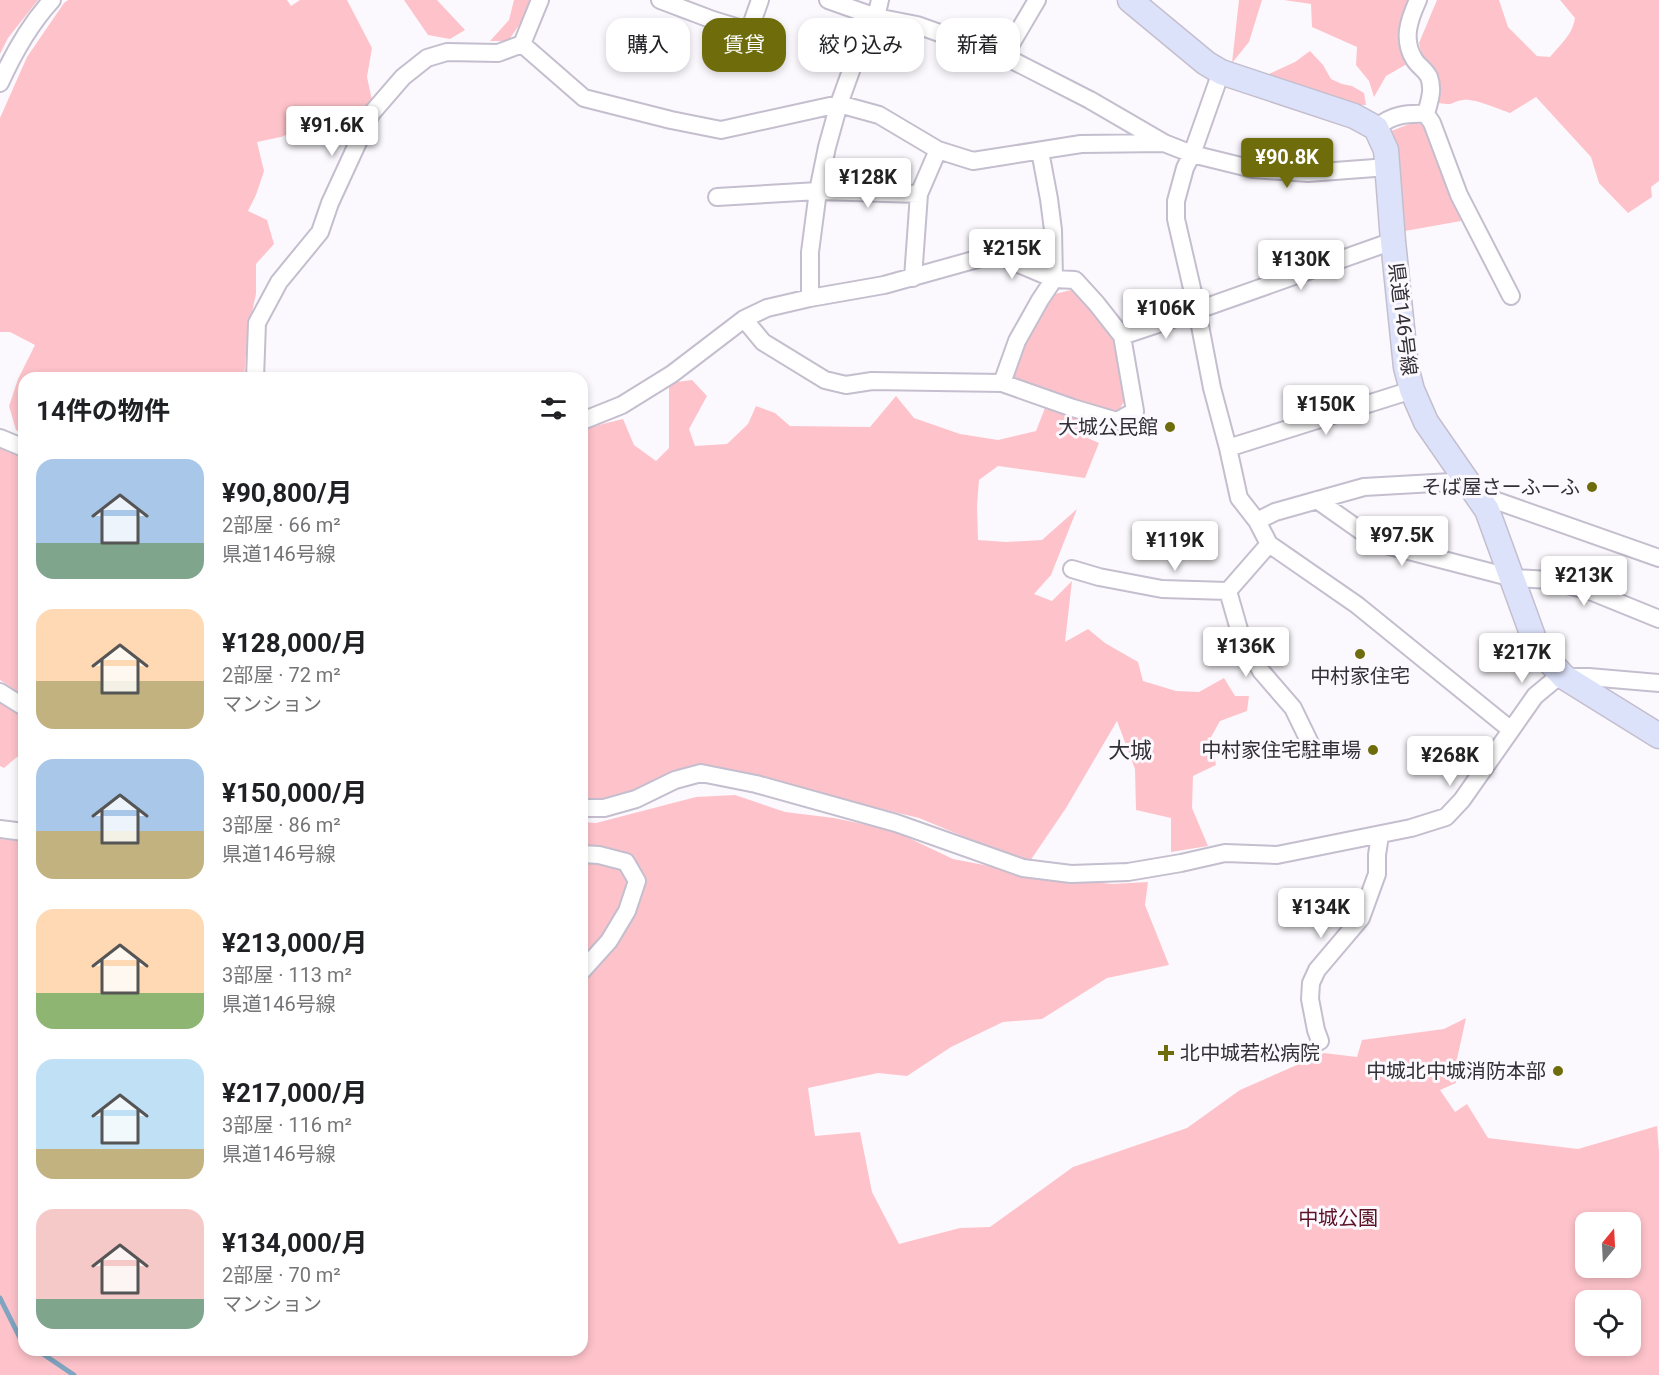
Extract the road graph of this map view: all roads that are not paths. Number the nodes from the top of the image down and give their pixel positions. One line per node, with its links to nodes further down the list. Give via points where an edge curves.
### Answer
1 (52, 0): 15 (street, via 16,49)
2 (540, 0): 12 (street)
3 (660, 0): 4 (street, via 749,31)
4 (760, 0)
5 (828, 0): 9 (street)
6 (1036, 0): 10 (street)
7 (1130, 0): 14 (main road)
8 (1418, 0): 17 (street, via 1407,35 1414,60 1429,76 1432,91)
9 (878, 8): 11 (street); 16 (street)
10 (1020, 28)
11 (936, 33)
12 (522, 44): 16 (street, via 584,98 721,130); 35 (street, via 498,54 447,52 427,58 403,77 371,114 320,232 279,282 257,323)
13 (1020, 64): 19 (street)
14 (1221, 72): 18 (main road, via 1354,116); 22 (street)
15 (0, 83)
16 (839, 104): 20 (street, via 879,115); 24 (street)
17 (1426, 114): 18 (street, via 1394,116); 30 (street, via 1459,195)
18 (1376, 128): 23 (main road, 県道146号線, via 1383,139)
19 (1164, 143): 21 (street, via 1081,144); 22 (street)
20 (938, 150): 21 (street, via 973,161); 25 (street)
21 (1040, 150): 29 (street, via 1050,199)
22 (1192, 154): 23 (street, via 1253,170 1308,172); 32 (street, via 1176,201 1176,219)
23 (1388, 167): 27 (main road, 県道146号線)
24 (818, 191): 25 (street); 26 (street); 31 (street, via 810,252)
25 (919, 194): 28 (street)
26 (717, 197)
27 (1393, 241): 32 (street); 37 (main road, 県道146号線, via 1406,367)
28 (913, 278): 29 (street, via 995,254); 31 (street)
29 (1054, 279): 34 (street, via 1075,280); 36 (street, via 1017,341)
30 (1511, 296)
31 (810, 298): 33 (street, via 767,308)
32 (1197, 310): 34 (street); 41 (street)
33 (744, 319): 36 (street, via 763,342 825,380 846,385 872,381); 38 (street, via 672,375 622,405)
34 (1122, 336): 36 (street, via 1135,411 1117,421)
35 (255, 372)
36 (1002, 383)
37 (1412, 390): 41 (street); 42 (main road, 県道146号線, via 1426,422)
38 (588, 419)
39 (0, 438): 40 (street)
40 (18, 446)
41 (1228, 448): 44 (street, via 1239,498)
42 (1474, 489): 43 (street, via 1364,487); 46 (street, via 1497,501); 48 (main road, 県道146号線, via 1495,526)
43 (1317, 500): 44 (street); 48 (street, via 1378,543)
44 (1257, 521): 45 (street)
45 (1269, 544): 49 (street); 55 (street, via 1357,605)
46 (1659, 558)
47 (1072, 569): 49 (street, via 1162,589)
48 (1513, 578): 50 (street, via 1550,580 1590,591); 51 (main road, 県道146号線, via 1534,639)
49 (1228, 591): 57 (street, via 1240,633 1261,671 1293,708)
50 (1659, 619)
51 (1564, 677): 52 (street); 55 (street, via 1534,696); 56 (main road, 県道146号線)
52 (1659, 683)
53 (0, 692): 54 (street)
54 (18, 703)
55 (1511, 730): 61 (street, via 1446,817)
56 (1659, 736)
57 (1311, 745)
58 (588, 808): 61 (street, via 636,799 675,780 701,774 756,784 896,823 1023,868 1071,874 1128,872 1226,853 1277,855)
59 (0, 829): 60 (street)
60 (18, 831)
61 (1380, 835): 64 (street, via 1377,874 1361,918 1317,970 1311,983 1310,999)
62 (588, 854): 63 (street, via 626,862 636,881 627,911 609,941)
63 (588, 964)
64 (1320, 1041)

